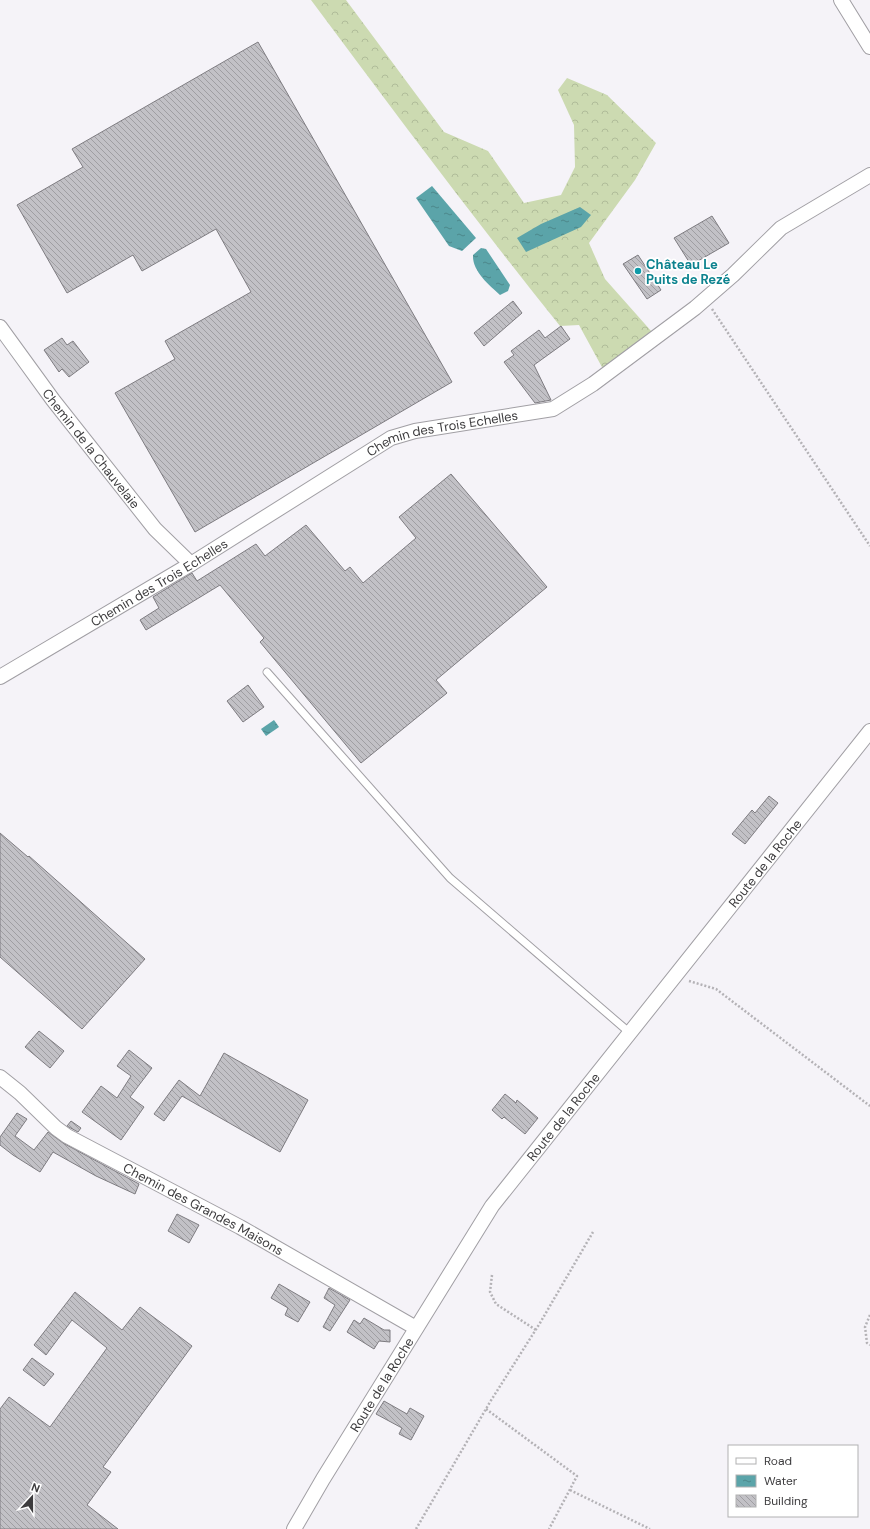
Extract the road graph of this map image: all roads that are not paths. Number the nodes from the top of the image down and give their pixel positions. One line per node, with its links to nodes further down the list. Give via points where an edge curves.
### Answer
1 (841, 0): 2 (street)
2 (870, 47)
3 (870, 175): 5 (street, Chemin des Trois Echelles, via 781,228 705,299 593,384 553,409 415,431 391,438)
4 (0, 326): 5 (street, Chemin de la Chauvelaie, via 53,400 155,529)
5 (191, 564): 7 (street, Chemin des Trois Echelles)
6 (267, 672): 9 (lane, via 450,878)
7 (0, 677)
8 (870, 731): 9 (street, Route de la Roche)
9 (630, 1033): 11 (street, Route de la Roche, via 492,1206)
10 (0, 1077): 11 (street, Chemin des Grandes Maisons, via 67,1136 240,1227)
11 (416, 1328): 12 (street, Route de la Roche)
12 (294, 1529)

